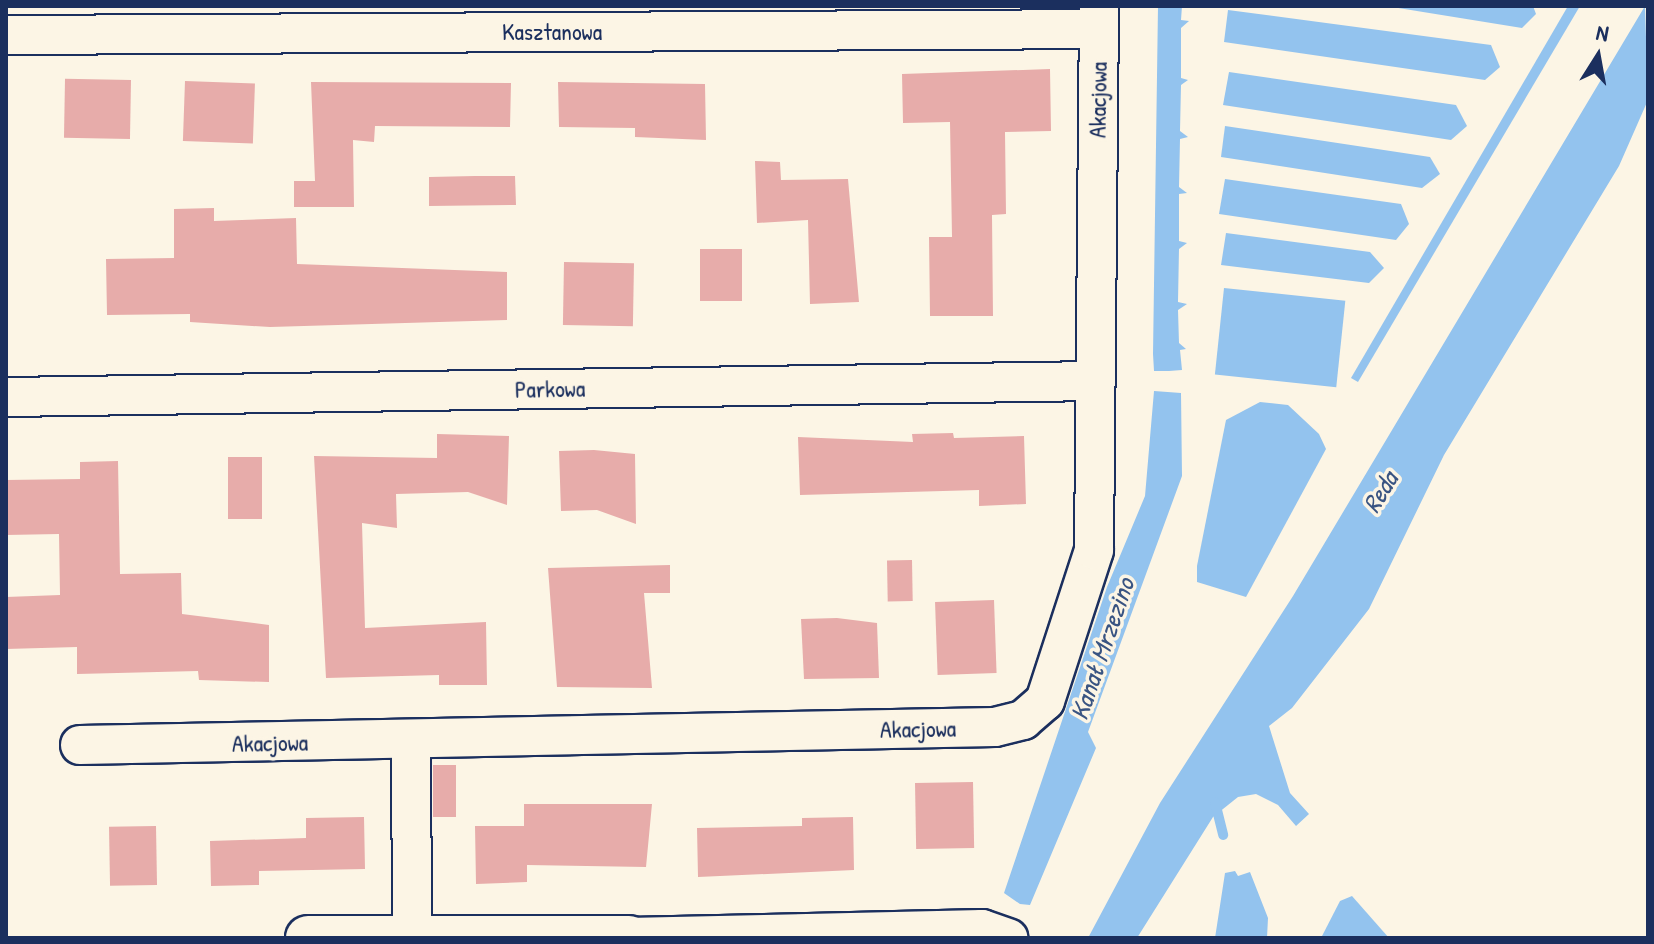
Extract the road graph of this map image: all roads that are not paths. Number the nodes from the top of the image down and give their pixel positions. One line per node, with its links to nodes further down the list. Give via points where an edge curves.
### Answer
1 (1099, 18): 2 (street, Kasztanowa); 3 (street, Akacjowa)
2 (6, 35)
3 (1094, 381): 4 (street, Parkowa); 5 (street, Akacjowa, via 1094,550 1045,701 1023,720 995,727)
4 (6, 397)
5 (411, 741): 6 (street, Akacjowa); 7 (street)
6 (80, 745)
7 (412, 936): 8 (street); 9 (street)
8 (308, 938)
9 (628, 938): 10 (street, via 982,929)
10 (1008, 938)

